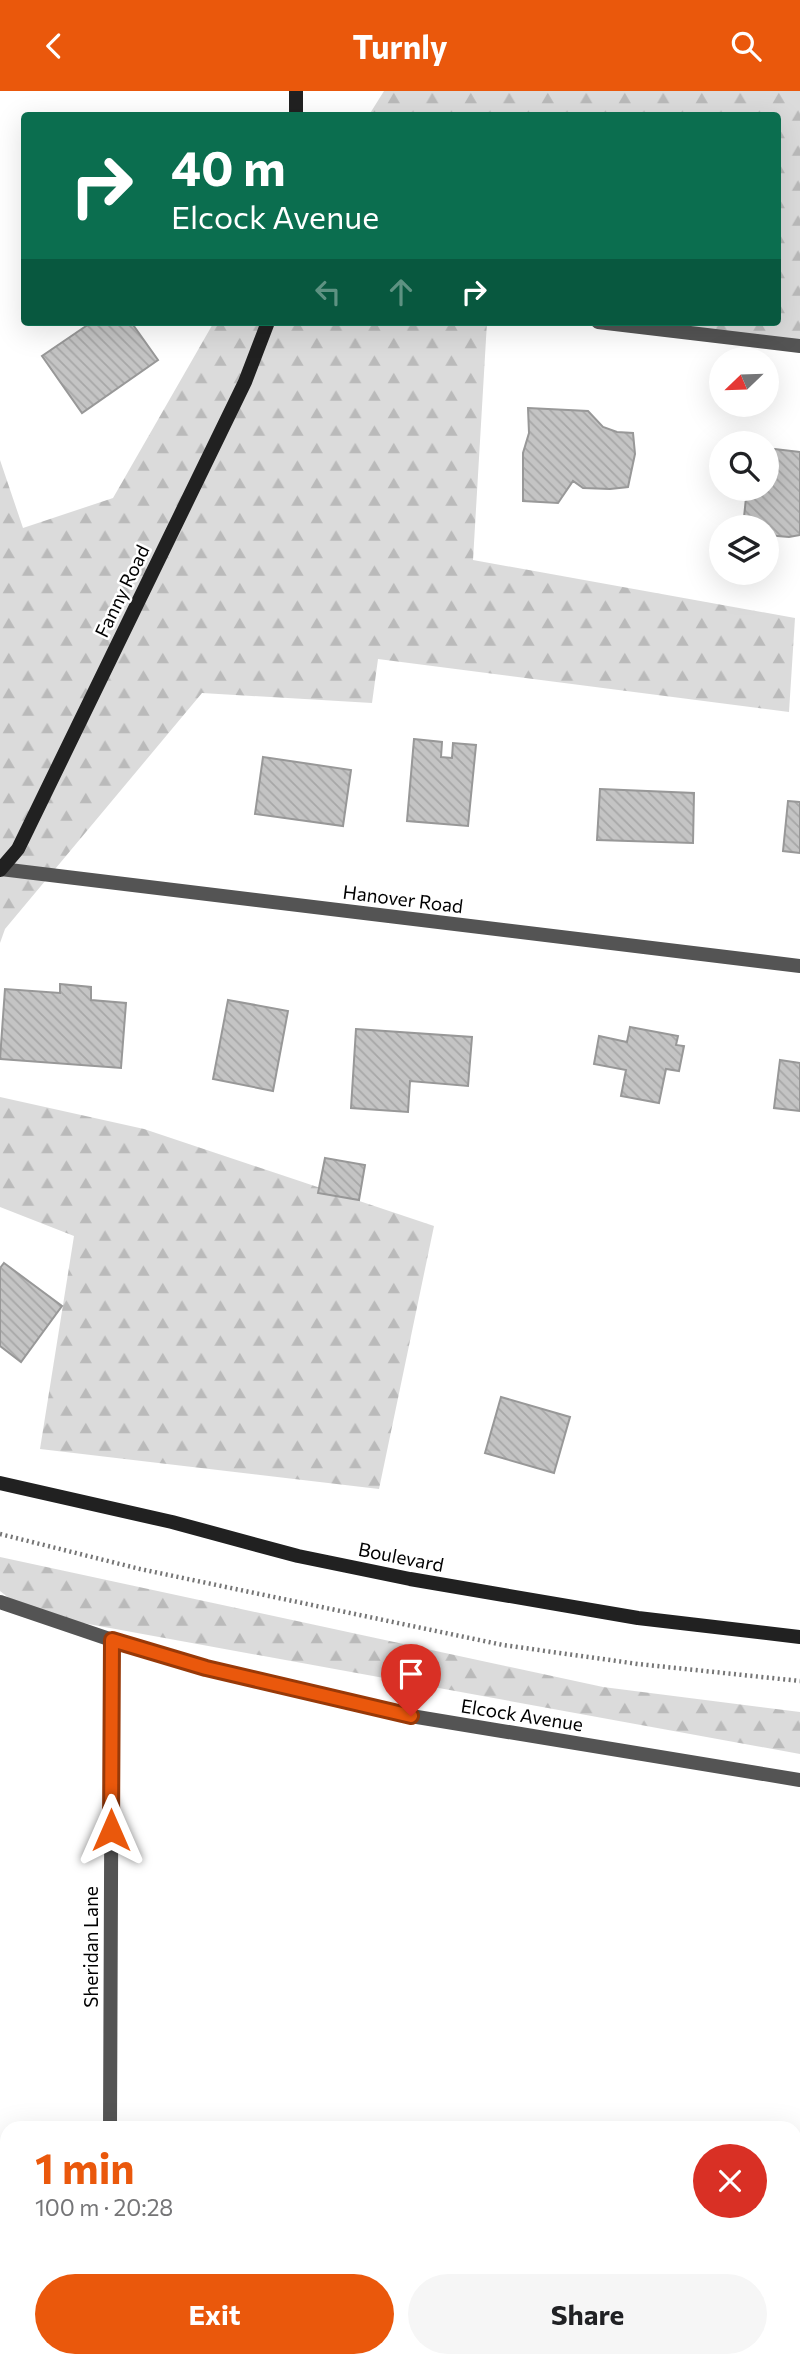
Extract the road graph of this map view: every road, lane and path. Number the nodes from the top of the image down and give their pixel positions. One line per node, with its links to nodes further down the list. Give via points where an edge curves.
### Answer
1 (296, 91): 2 (main road)
2 (296, 112)
3 (266, 326): 6 (main road, Fanny Road, via 245,382 18,849)
4 (632, 326): 5 (street)
5 (800, 346)
6 (0, 870): 7 (street, Hanover Road)
7 (800, 966)
8 (0, 1483): 11 (main road, Boulevard, via 410,1579 638,1618)
9 (0, 1534): 13 (path, via 140,1569 503,1644)
10 (0, 1602): 12 (street, Elcock Avenue)
11 (800, 1637)
12 (112, 1640): 14 (street, Elcock Avenue, via 206,1668 411,1716); 15 (street, Sheridan Lane)
13 (800, 1681)
14 (800, 1780)
15 (110, 2121)

